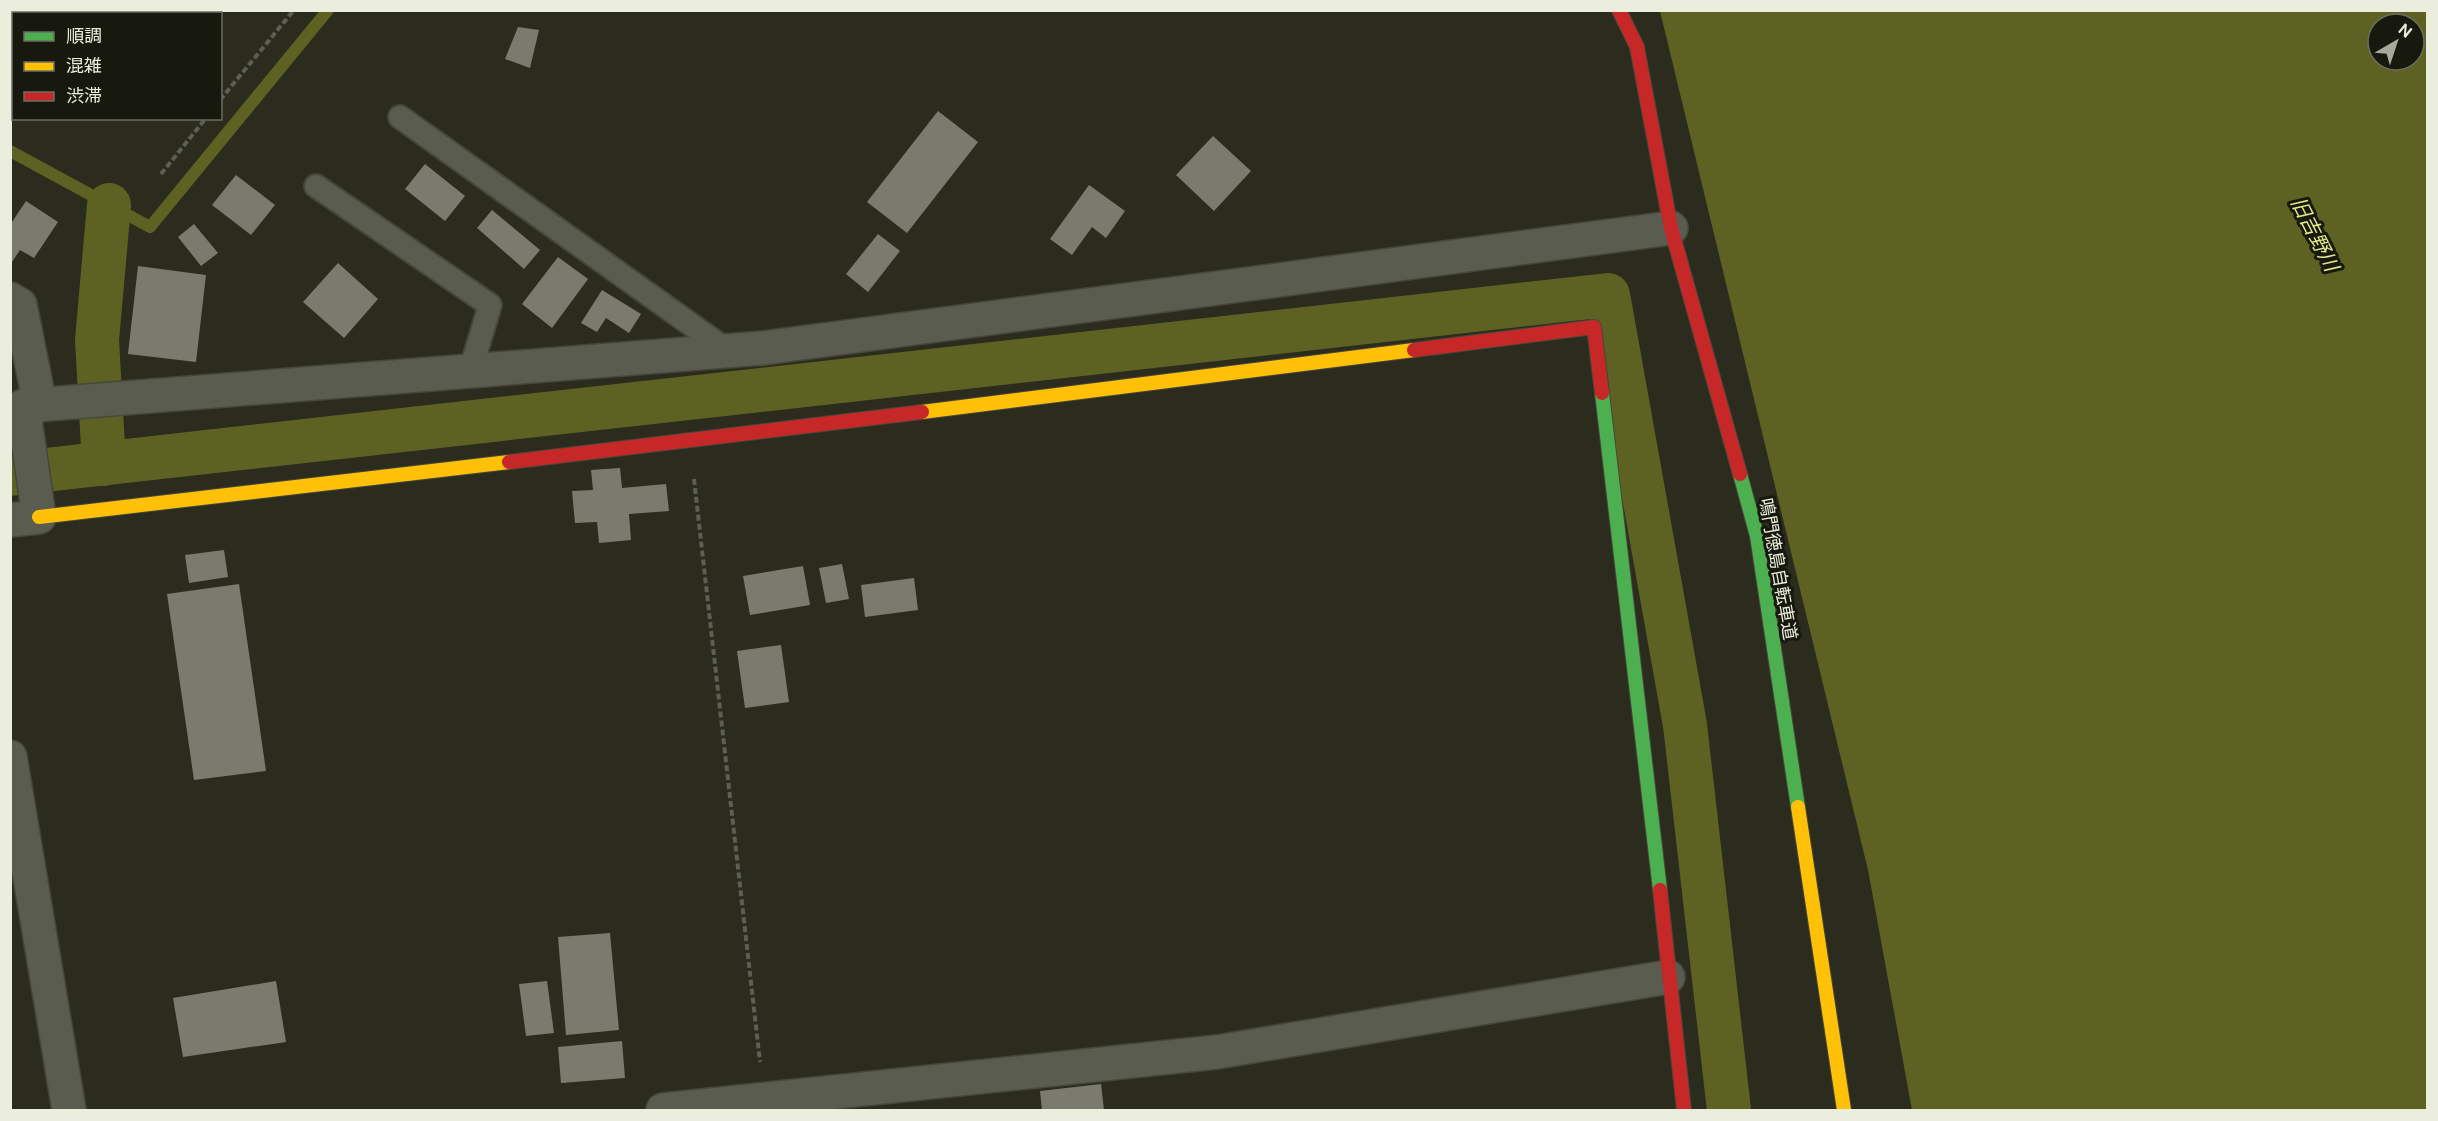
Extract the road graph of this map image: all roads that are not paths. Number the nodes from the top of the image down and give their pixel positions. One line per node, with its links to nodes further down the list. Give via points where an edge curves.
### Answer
1 (1619, 10): 4 (street, 鳴門徳島自転車道, via 1637,47)
2 (400, 117): 6 (lane)
3 (316, 186): 7 (lane, via 490,305)
4 (1671, 228): 6 (street); 16 (street, 鳴門徳島自転車道, via 1758,536)
5 (10, 299): 8 (street, via 20,305)
6 (728, 351): 7 (street)
7 (470, 372): 8 (street)
8 (40, 405): 9 (street, via 23,406)
9 (19, 432): 10 (street)
10 (25, 518): 12 (street, via 690,441 1594,327)
11 (10, 757): 13 (street)
12 (1668, 977): 14 (street, via 1216,1052); 15 (street)
13 (69, 1110)
14 (663, 1110)
15 (1684, 1110)
16 (1844, 1110)

